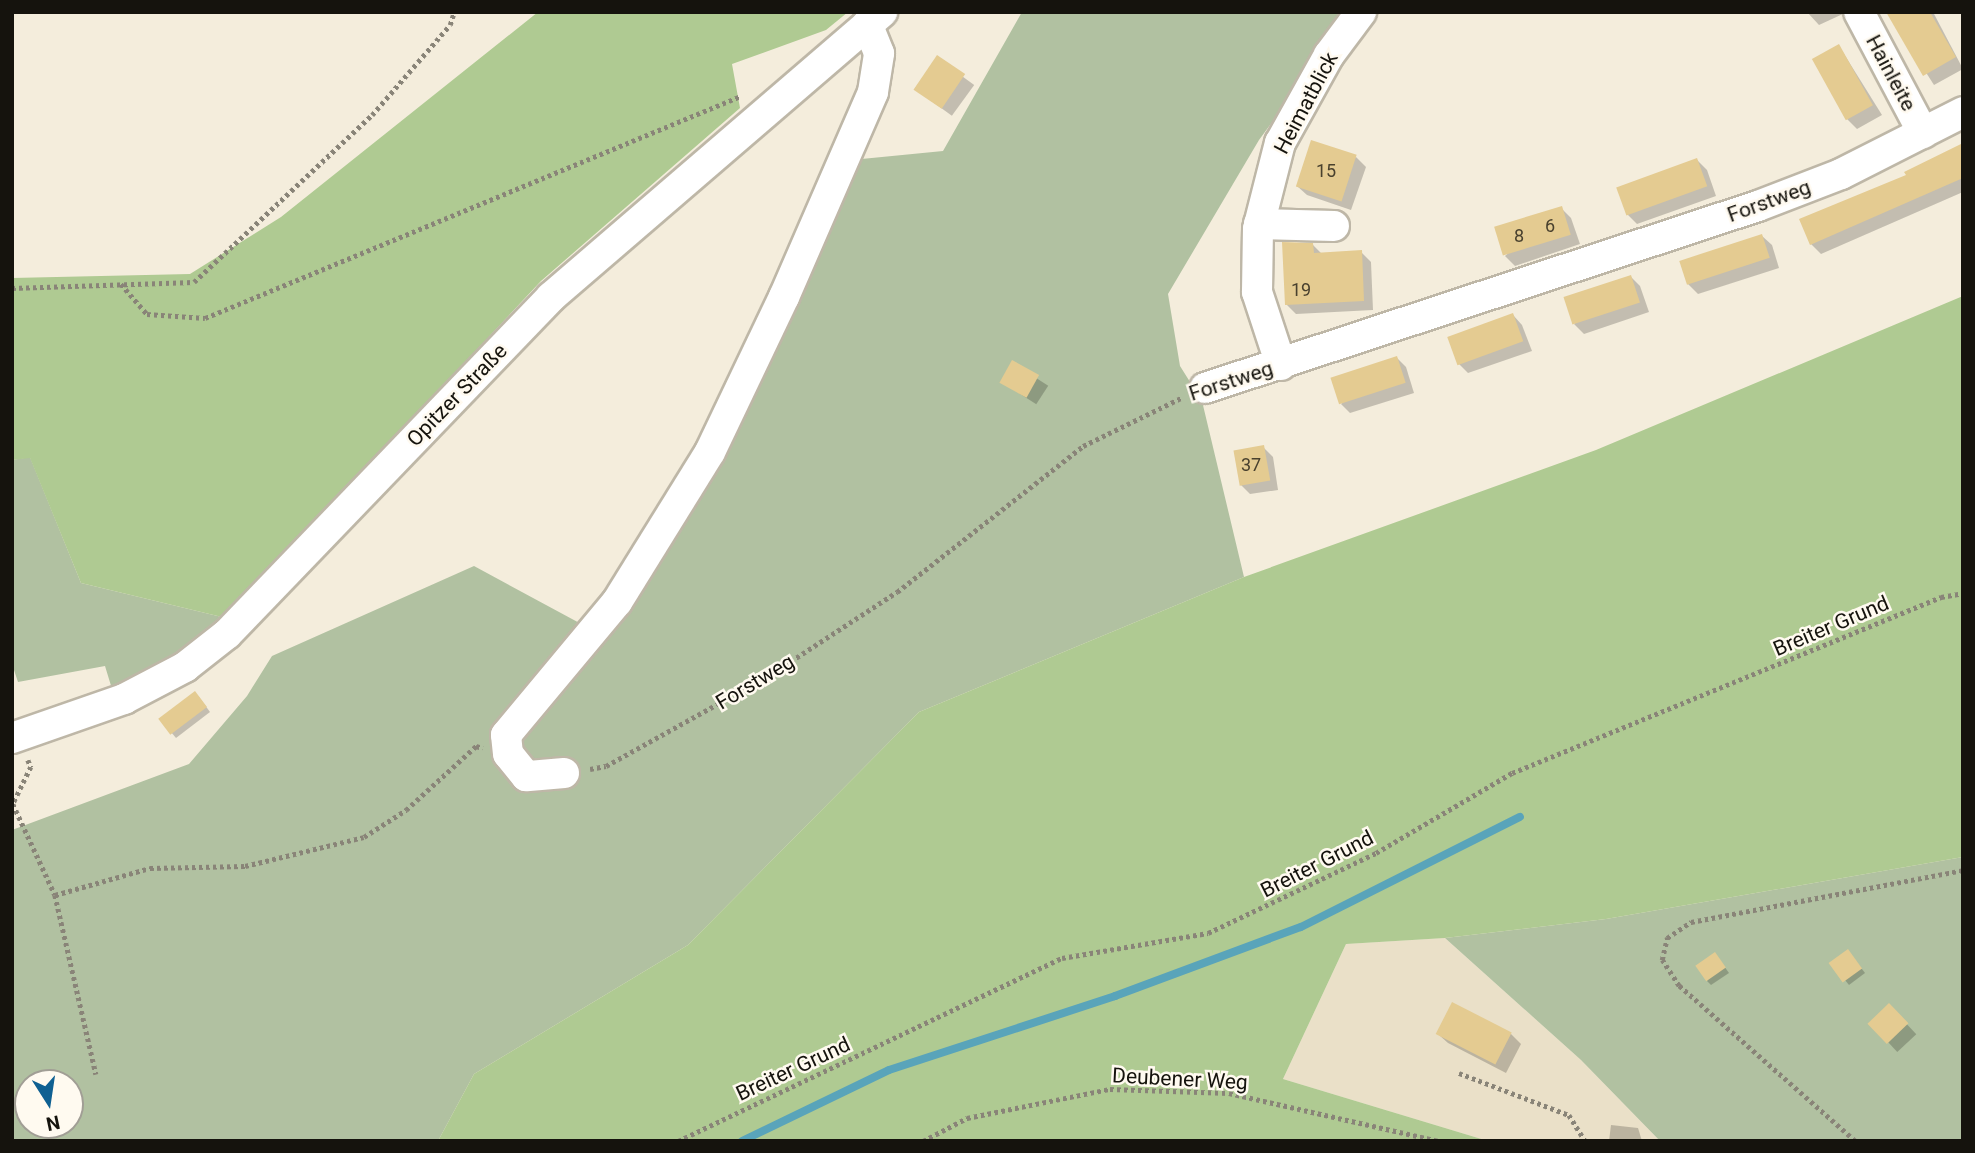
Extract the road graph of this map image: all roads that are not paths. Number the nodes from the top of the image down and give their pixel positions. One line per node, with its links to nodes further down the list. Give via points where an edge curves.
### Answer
1 (1361, 12): 6 (street, Heimatblick, via 1329,55 1280,143)
2 (1859, 12): 5 (street, Hainleite)
3 (875, 18): 10 (street, Opitzer Straße, via 551,297 227,634 185,667 124,699); 11 (street, via 879,53 873,92 710,452 617,603 512,724 504,743 526,776)
4 (1963, 112): 5 (street, Forstweg)
5 (1923, 133): 8 (street, Forstweg, via 1841,174 1758,206)
6 (1259, 224): 7 (street); 8 (street, Heimatblick, via 1257,292)
7 (1334, 226)
8 (1281, 365): 9 (street, Forstweg)
9 (1205, 388)
10 (16, 737)
11 (564, 773)

